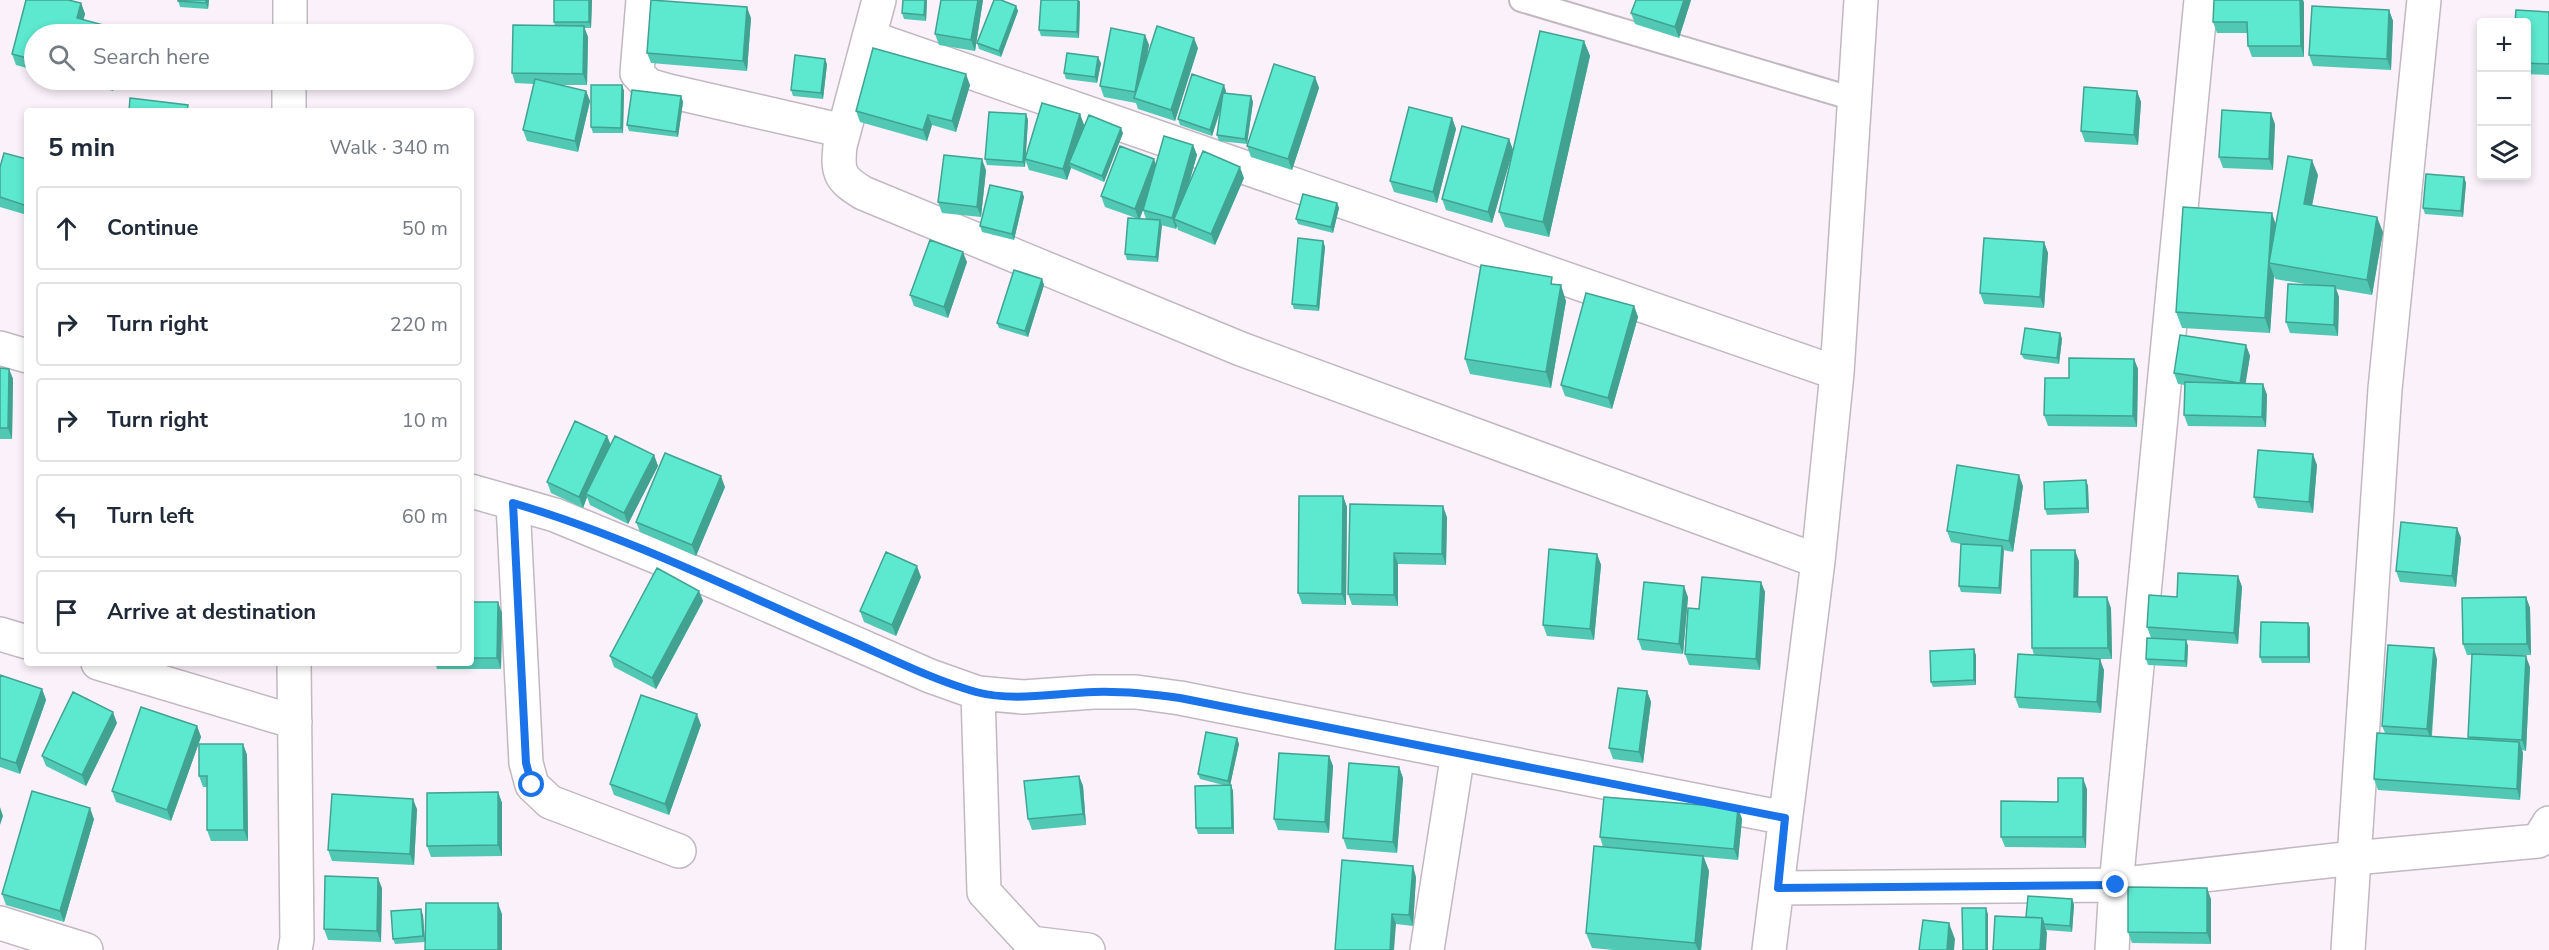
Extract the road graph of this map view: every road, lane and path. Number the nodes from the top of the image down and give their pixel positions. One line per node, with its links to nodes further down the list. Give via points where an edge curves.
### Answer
1 (290, 0): 8 (street)
2 (643, 0): 13 (street, via 638,73 648,85)
3 (879, 0): 9 (street)
4 (1521, 0): 11 (lane)
5 (1861, 0): 11 (street)
6 (2201, 0): 31 (street)
7 (2424, 0): 30 (street, via 2385,389)
8 (290, 24)
9 (869, 37): 13 (street); 16 (street)
10 (289, 90): 12 (street)
11 (1854, 99): 16 (street)
12 (289, 108)
13 (844, 131): 19 (street, via 838,168 846,183 863,193 1241,349)
14 (0, 348): 15 (street)
15 (24, 355)
16 (1837, 373): 19 (street)
17 (474, 492): 18 (street)
18 (513, 503): 24 (street, via 555,515); 29 (street, via 526,763 532,785 550,802)
19 (1818, 561): 27 (street)
20 (0, 634): 21 (street)
21 (24, 641)
22 (108, 666): 25 (street)
23 (294, 666): 25 (street)
24 (978, 693): 26 (street, via 1023,697 1136,692); 36 (street, via 984,892 1031,943)
25 (296, 722): 35 (street)
26 (1458, 753): 27 (street); 37 (street)
27 (1785, 818): 32 (street)
28 (2545, 836): 30 (street)
29 (679, 851)
30 (2355, 858): 31 (street); 40 (street)
31 (2116, 885): 32 (street); 39 (street)
32 (1778, 888): 38 (street)
33 (0, 923): 34 (street)
34 (86, 950)
35 (295, 950)
36 (1088, 950)
37 (1427, 950)
38 (1769, 950)
39 (2112, 950)
40 (2348, 950)

